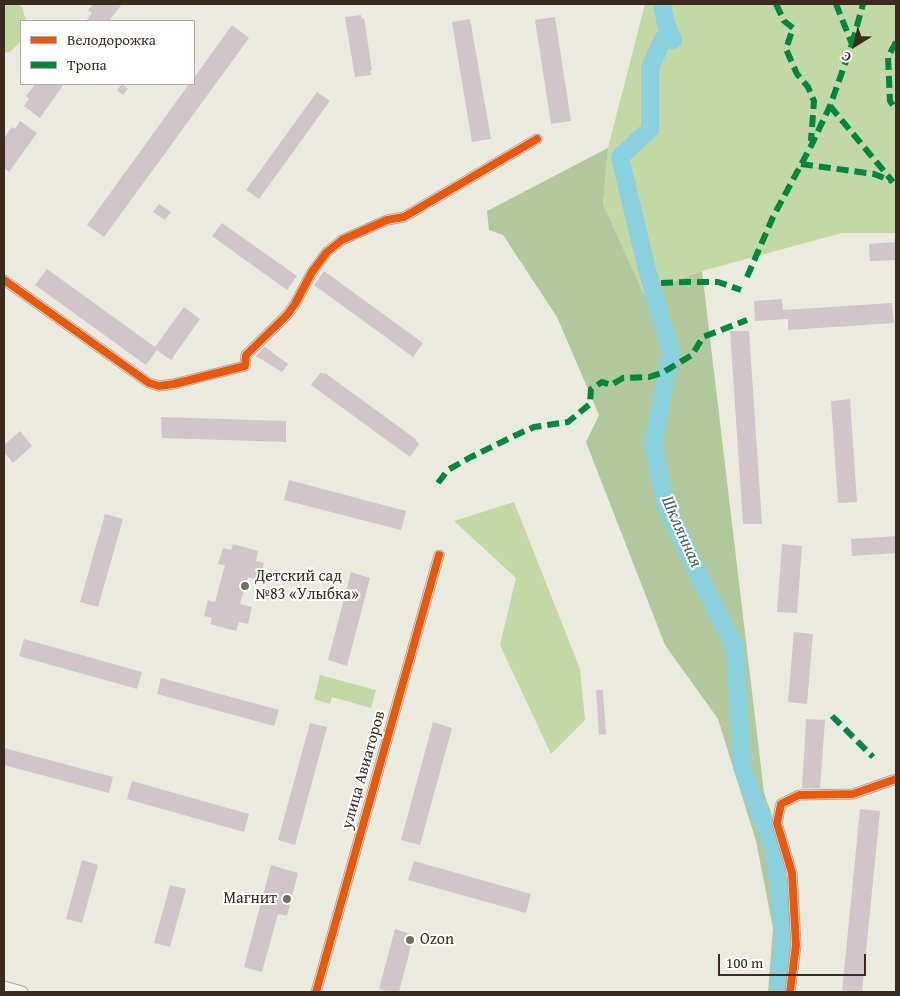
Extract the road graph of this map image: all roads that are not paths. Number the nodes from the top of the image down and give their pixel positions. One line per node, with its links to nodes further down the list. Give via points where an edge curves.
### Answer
1 (537, 139): 2 (street, via 404,217 387,220 342,240 327,252 312,272 287,315 246,355 245,366 174,384 159,386 149,383)
2 (4, 280)
3 (438, 555): 7 (street, улица Авиаторов)
4 (896, 779): 8 (street, via 853,794 799,795 781,804 777,822 792,873 796,946)
5 (4, 987): 6 (main road)
6 (22, 992)
7 (316, 992)
8 (790, 992)

